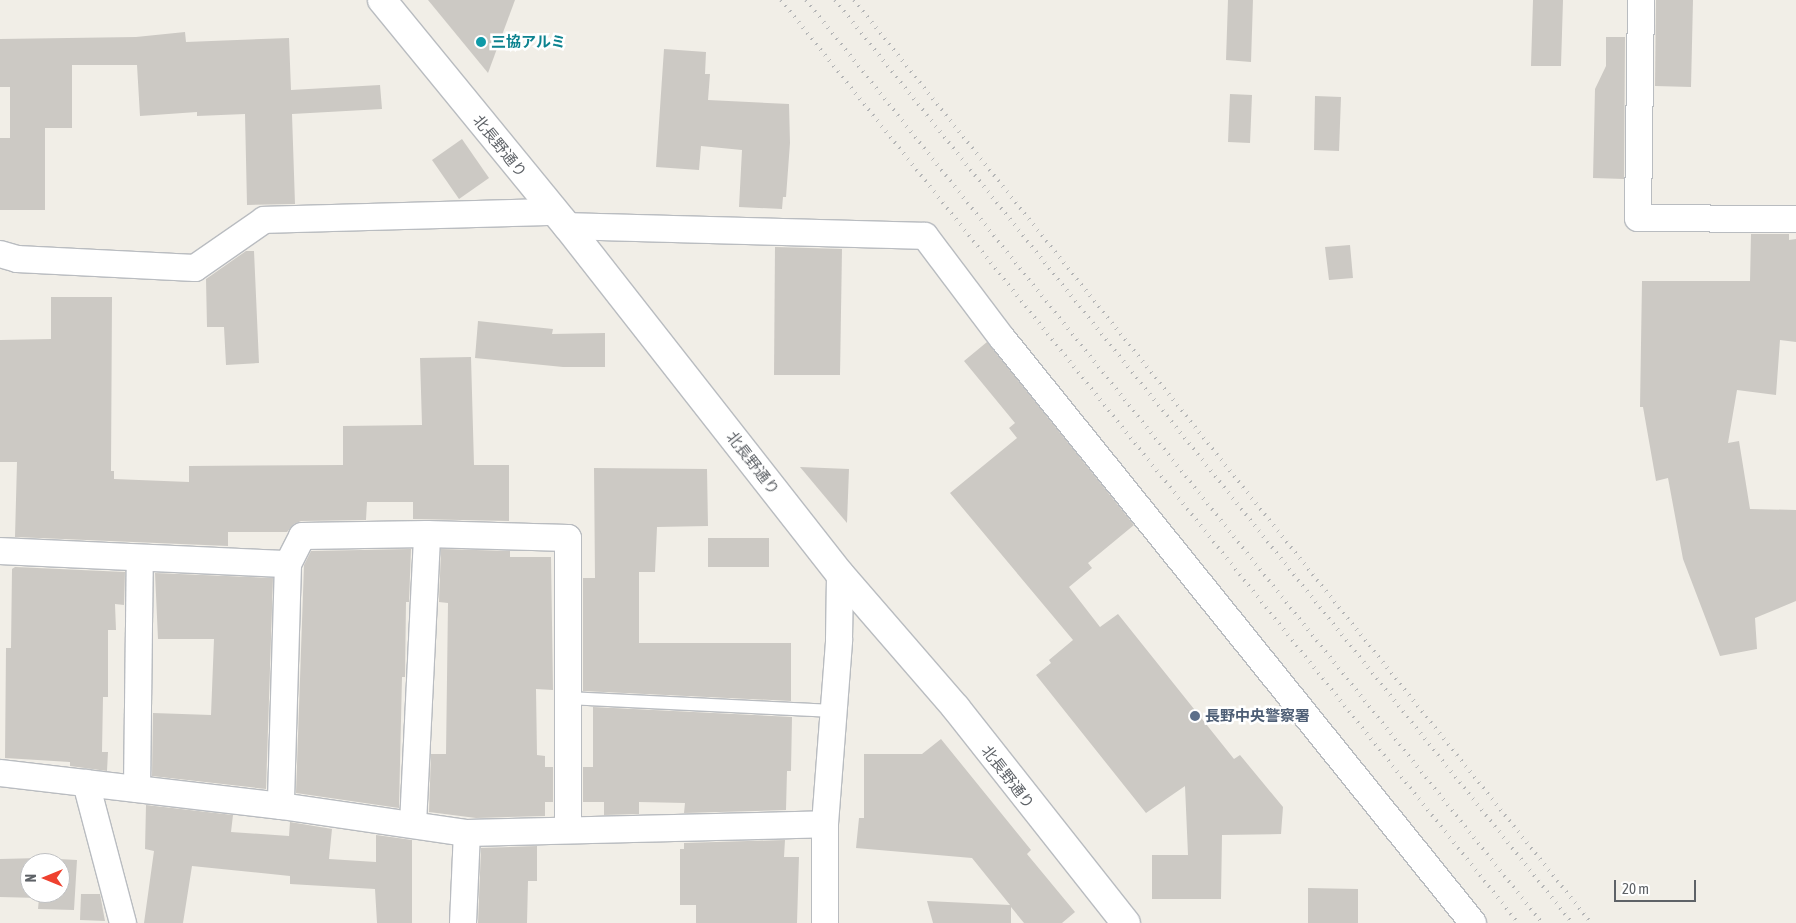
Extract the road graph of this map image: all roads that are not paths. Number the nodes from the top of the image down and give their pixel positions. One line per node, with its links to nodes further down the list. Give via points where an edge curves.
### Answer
1 (382, 0): 3 (street, 北長野通り)
2 (1641, 0): 4 (street, via 1638,218)
3 (560, 219): 5 (street, via 264,220 195,268 17,259); 10 (street, 北長野通り); 25 (street, via 925,236 1002,338)
4 (1796, 219)
5 (0, 254)
6 (428, 534): 9 (street, via 302,536); 11 (street, via 568,538); 17 (street)
7 (0, 551): 8 (street)
8 (140, 559): 9 (street); 15 (street)
9 (288, 564): 16 (street)
10 (840, 574): 12 (street); 24 (street, 北長野通り, via 956,708)
11 (568, 698): 12 (lane); 19 (street)
12 (833, 711): 18 (street)
13 (0, 773): 14 (street)
14 (86, 783): 15 (street); 21 (street)
15 (137, 789): 16 (street)
16 (280, 806): 17 (street)
17 (413, 824): 20 (street)
18 (825, 824): 19 (street); 23 (street)
19 (568, 830): 20 (street)
20 (467, 833): 22 (street)
21 (123, 923)
22 (463, 923)
23 (825, 923)
24 (1126, 923)
25 (1473, 923)

